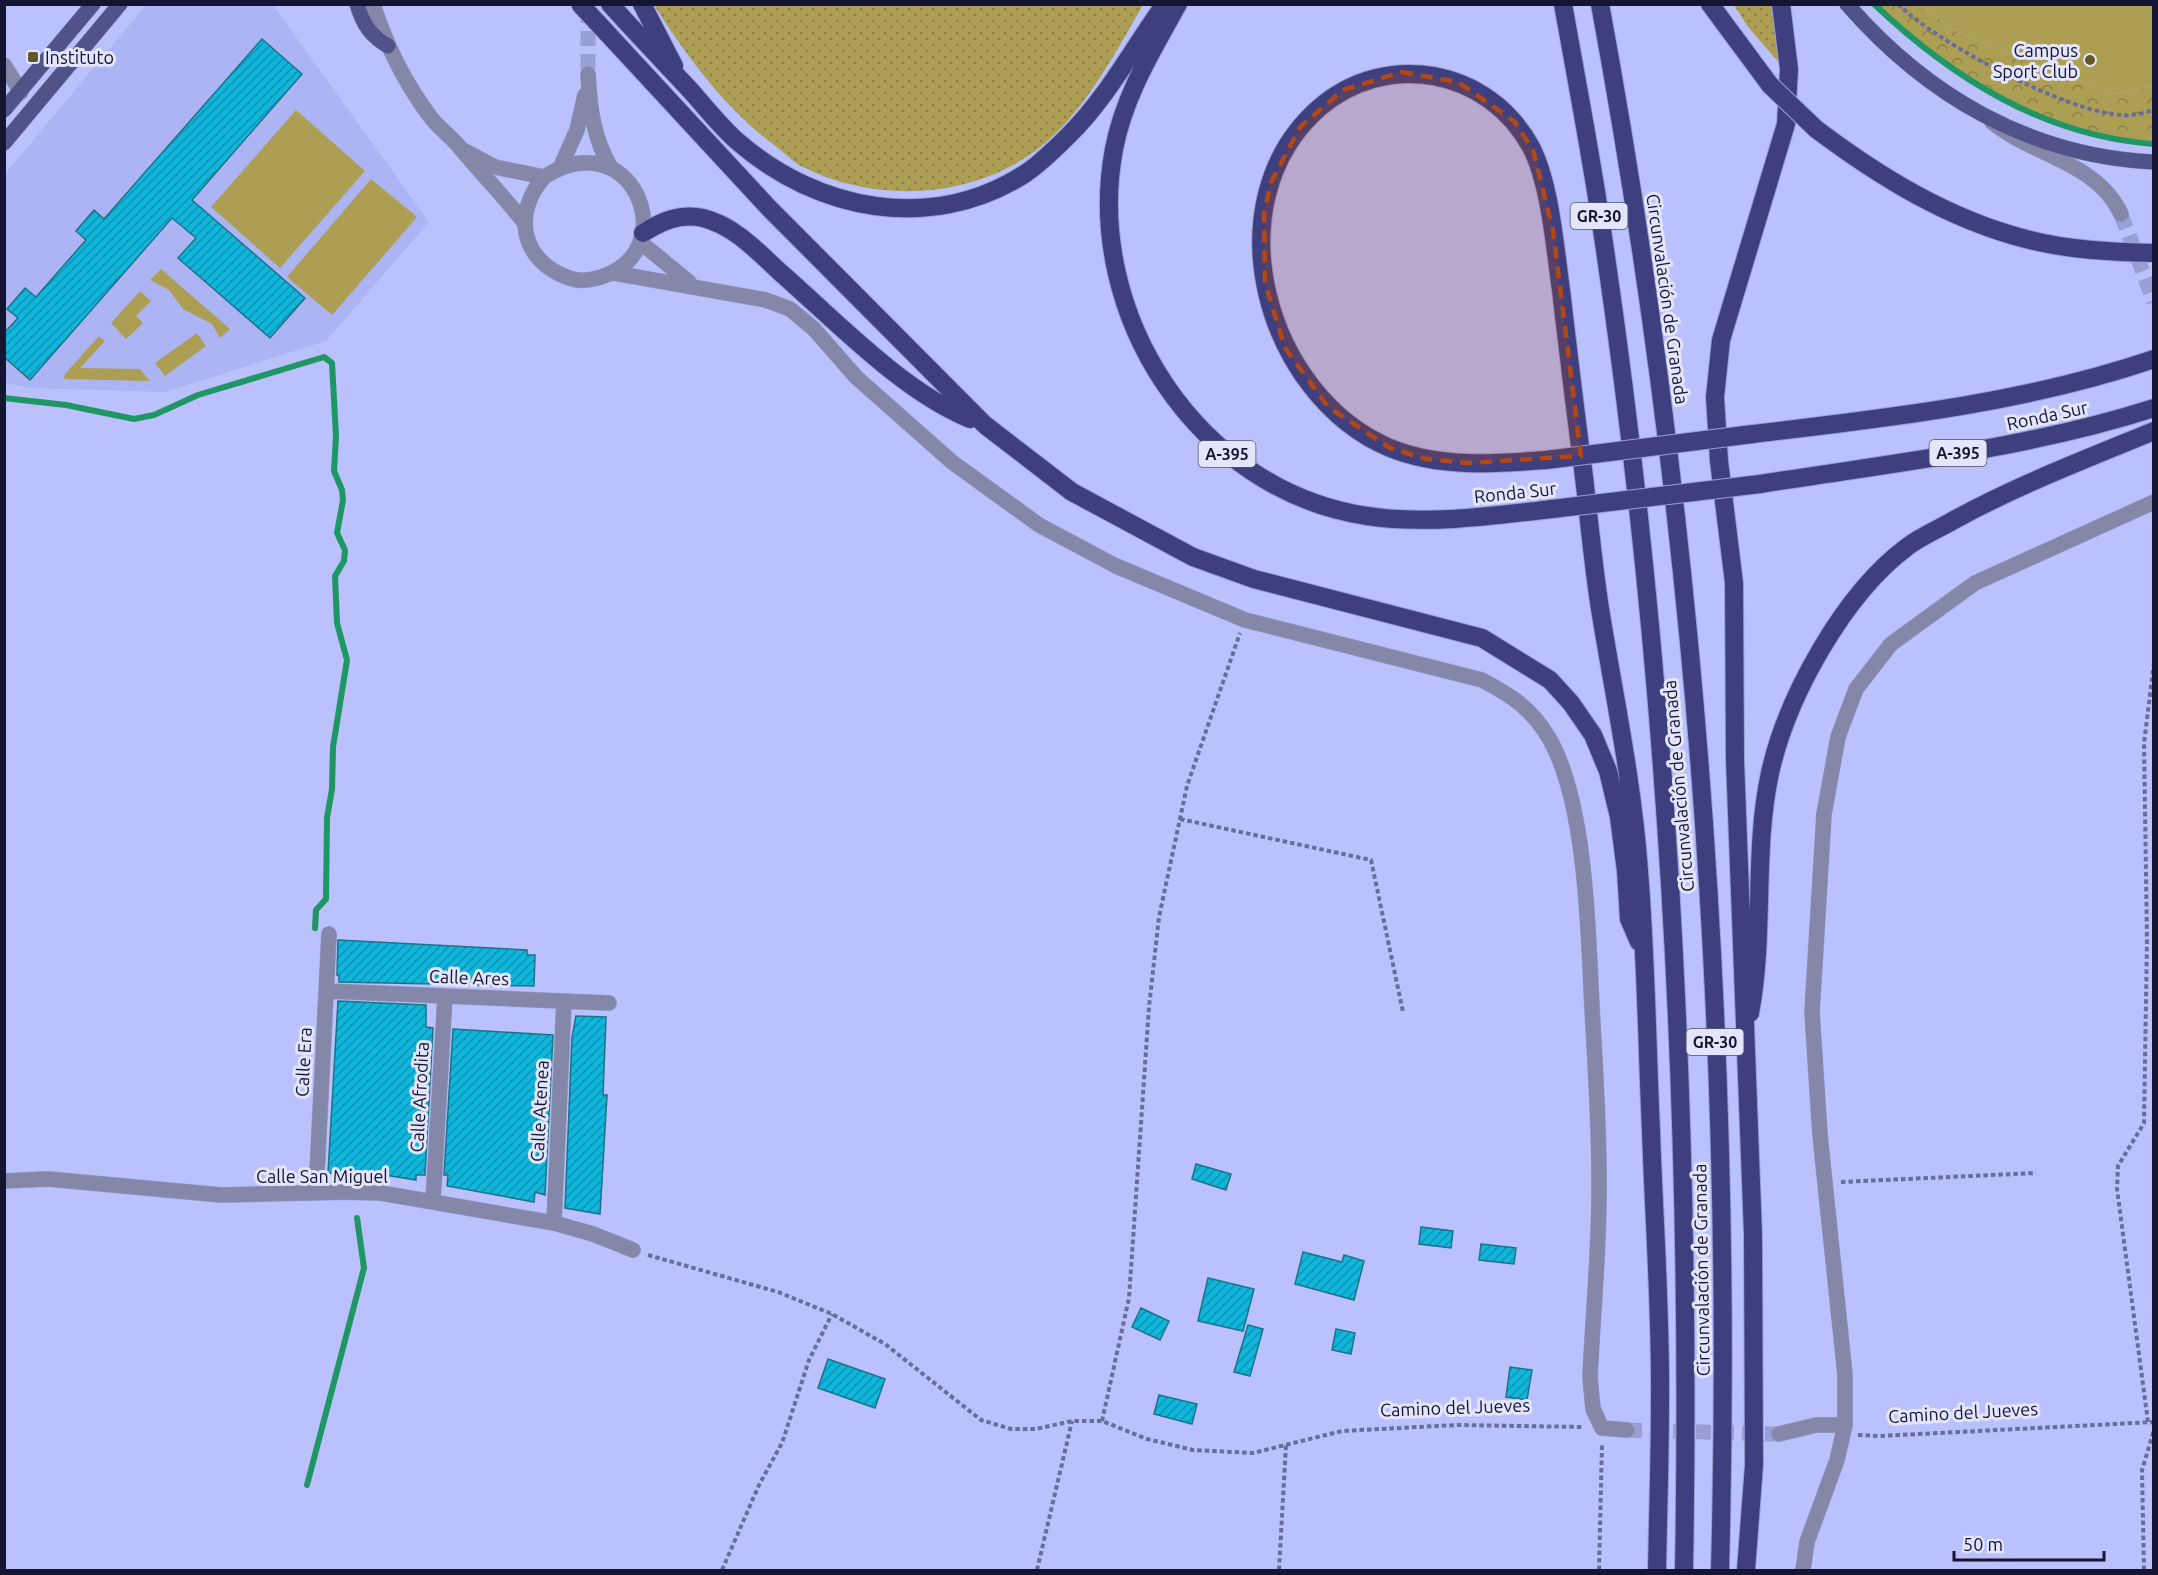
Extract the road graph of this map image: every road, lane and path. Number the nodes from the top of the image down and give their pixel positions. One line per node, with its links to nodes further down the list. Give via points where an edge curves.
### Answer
1 (93, 4): 19 (main road)
2 (120, 4): 23 (main road)
3 (357, 4): 16 (main road, via 373,37)
4 (373, 4): 16 (street)
5 (580, 4): 37 (highway, bridge, via 768,207)
6 (610, 4): 18 (highway)
7 (642, 4): 18 (highway)
8 (1165, 4): 18 (highway, via 1106,93 1069,135 1024,175 979,197 938,206 900,209 852,203 810,189 736,140)
9 (1178, 4): 36 (highway, Ronda Sur / A-395, bridge, via 1130,94 1114,149 1108,206 1124,302 1137,339 1183,410 1222,450 1260,478 1294,495 1366,516 1417,520 1489,516 1760,484 2038,440)
10 (1563, 4): 73 (highway, Circunvalación de Granada / GR-30, via 1602,235 1646,587 1660,761 1680,1094 1687,1406)
11 (1600, 4): 74 (highway, Circunvalación de Granada / GR-30, via 1664,422 1698,762 1712,951 1720,1154 1724,1405)
12 (1710, 4): 32 (highway, bridge, via 1770,85 1816,129 1906,190 1958,216 2027,239 2111,252)
13 (1780, 4): 50 (highway, via 1789,69 1786,124 1721,340 1715,397 1734,583 1736,783)
14 (1847, 4): 22 (main road, via 1912,69)
15 (1898, 4): 21 (path, via 1948,42 2014,79 2088,110 2122,116)
16 (388, 46): 24 (street, via 433,120)
17 (4, 65): 19 (street)
18 (679, 79)
19 (21, 92): 20 (main road)
20 (4, 110)
21 (2154, 110)
22 (1992, 122): 25 (main road, via 2074,151); 29 (street, via 2010,137 2090,177 2107,190)
23 (4, 143)
24 (461, 149): 28 (street, via 495,167); 30 (street)
25 (2154, 162)
26 (561, 166): 27 (street, via 595,162); 27 (street, via 577,130 588,74 594,132); 28 (street)
27 (611, 168): 31 (street, via 638,195 644,213)
28 (544, 177): 30 (street, via 533,189)
29 (2121, 214)
30 (524, 222): 33 (street, via 528,242 539,260 555,273 574,280)
31 (641, 237): 33 (street, via 630,260); 34 (street, via 681,279); 37 (highway, via 672,218 688,216 704,218 734,232 913,386)
32 (2154, 253)
33 (614, 273): 34 (street)
34 (705, 290): 40 (street, via 766,300 790,309 879,398 952,462 1039,525 1116,566)
35 (2154, 359): 44 (highway, bridge, via 2000,399 1862,421 1753,434 1546,460 1468,464 1426,459 1390,448 1328,407 1285,348 1265,283 1264,213 1271,182 1300,127 1343,90 1401,72 1425,73 1458,82 1488,99 1514,122 1533,150 1553,230 1600,606 1627,767)
36 (2154, 408)
37 (985, 425): 44 (highway, via 1072,492 1193,557 1254,579 1482,638 1550,680 1593,735 1608,771 1619,817 1629,919)
38 (2154, 431): 50 (highway, via 2004,492 1908,546 1871,579 1808,669 1770,772 1762,831 1756,979)
39 (2154, 502): 53 (street, via 1975,583 1891,644 1856,689 1838,737 1824,814 1812,1012)
40 (1245, 620): 42 (path, via 1187,786); 63 (street, via 1482,680 1515,697 1550,740 1571,798 1589,931 1599,1179 1590,1377 1593,1408)
41 (2154, 663): 61 (path, via 2144,743 2144,1123 2118,1166 2116,1189)
42 (1180, 819): 49 (path, via 1371,860); 59 (path, via 1159,917 1149,1007 1129,1298)
43 (330, 934): 45 (street, Calle Era)
44 (1644, 955): 72 (highway, via 1660,1397)
45 (327, 991): 46 (street, Calle Ares); 54 (street, Calle Era)
46 (445, 996): 47 (street, Calle Ares); 55 (street, Calle Afrodita)
47 (564, 1001): 48 (street, Calle Ares); 56 (street, Calle Atenea)
48 (609, 1003)
49 (1403, 1012)
50 (1746, 1038): 75 (highway, via 1753,1235 1754,1465)
51 (2037, 1173): 53 (path)
52 (4, 1181): 54 (street, Calle San Miguel, via 48,1179 221,1195)
53 (1825, 1183): 62 (street, via 1845,1375)
54 (316, 1193): 55 (street, Calle San Miguel, via 381,1193)
55 (433, 1201): 56 (street, Calle San Miguel)
56 (554, 1223): 57 (street, Calle San Miguel)
57 (633, 1251): 58 (path, via 778,1292)
58 (832, 1314): 60 (path, via 885,1344 981,1420 1011,1429 1036,1429); 68 (path, via 809,1360 782,1443)
59 (1102, 1420): 60 (path); 67 (path, Camino del Jueves, via 1147,1439 1193,1450 1253,1453)
60 (1072, 1421): 69 (path)
61 (2151, 1422): 62 (path, Camino del Jueves, via 1880,1436 1859,1435)
62 (1845, 1425): 66 (street, via 1816,1425); 76 (street, via 1837,1460 1807,1542)
63 (1602, 1428): 64 (street); 67 (path, Camino del Jueves, via 1534,1424 1342,1431); 71 (path)
64 (1627, 1430)
65 (2154, 1430): 77 (path, via 2142,1470)
66 (1779, 1434)
67 (1286, 1445): 70 (path)
68 (722, 1570)
69 (1037, 1570)
70 (1279, 1570)
71 (1599, 1570)
72 (1656, 1570)
73 (1684, 1570)
74 (1720, 1570)
75 (1746, 1570)
76 (1803, 1570)
77 (2144, 1570)

